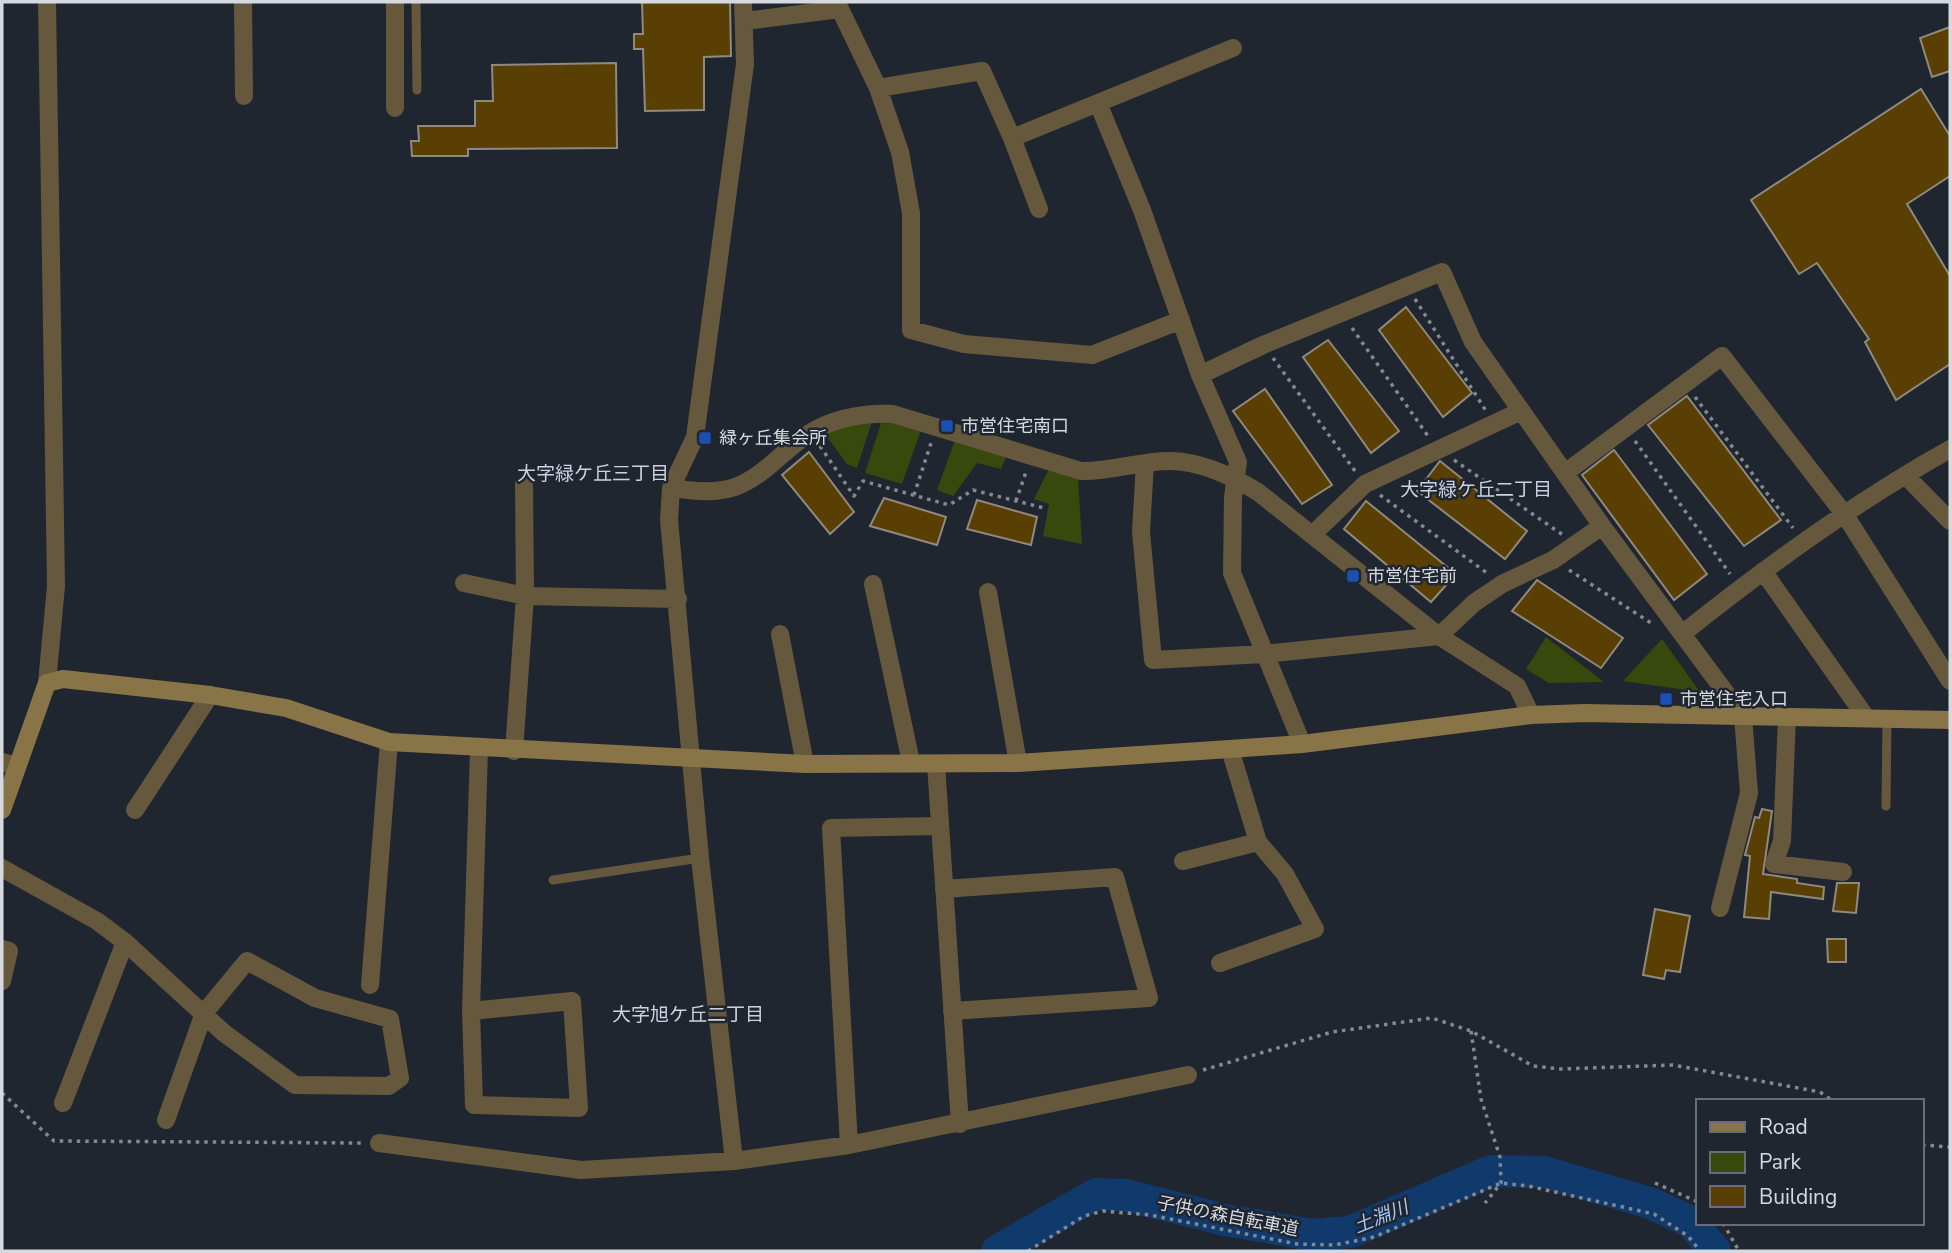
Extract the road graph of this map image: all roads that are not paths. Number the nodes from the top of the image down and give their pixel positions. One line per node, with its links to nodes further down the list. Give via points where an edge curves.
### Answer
1 (47, 2): 40 (street, via 57,586)
2 (243, 2): 10 (street)
3 (395, 2): 12 (street)
4 (416, 2): 9 (lane)
5 (743, 2): 6 (street)
6 (745, 21): 8 (street, via 840,9); 24 (street, via 745,64 695,437)
7 (1233, 48): 11 (street)
8 (878, 88): 13 (street, via 982,71); 15 (street, via 900,152 911,213 911,330 964,344 1092,355)
9 (417, 90)
10 (244, 96)
11 (1098, 103): 13 (street); 15 (street)
12 (395, 108)
13 (1012, 138): 14 (street)
14 (1039, 209)
15 (1181, 320): 16 (street)
16 (1200, 375): 17 (street, via 1441,272 1473,342); 22 (street, via 1238,462)
17 (1521, 411): 20 (street); 28 (street, via 1365,484)
18 (1950, 449): 21 (street)
19 (1145, 463): 22 (street, via 1196,464); 24 (street, via 1081,471 893,414 868,413 841,418 810,433 764,471 735,487 706,492); 38 (street, via 1141,532 1153,660)
20 (1564, 473): 25 (street, via 1722,356); 27 (street)
21 (1905, 475): 25 (street); 26 (street)
22 (1236, 479): 28 (street); 38 (street, via 1232,573)
23 (524, 484): 33 (street)
24 (671, 488): 34 (street, via 669,520)
25 (1845, 515): 29 (street); 39 (street)
26 (1950, 521)
27 (1602, 526): 36 (street); 37 (street, via 1553,560 1502,584)
28 (1312, 535): 37 (street)
29 (1763, 571): 36 (street); 44 (street)
30 (464, 583): 33 (street)
31 (873, 584): 54 (street)
32 (988, 592): 55 (street)
33 (525, 596): 34 (street); 52 (street)
34 (678, 599): 53 (street)
35 (780, 634): 57 (street)
36 (1682, 634): 43 (street)
37 (1439, 636): 38 (street); 42 (street, via 1517,686)
38 (1265, 654): 49 (street)
39 (1950, 681)
40 (47, 683): 41 (street, via 63,679); 56 (street)
41 (209, 695): 48 (street, via 286,708); 61 (street)
42 (1531, 715): 43 (street); 49 (street)
43 (1743, 716): 45 (street); 70 (street, via 1749,793)
44 (1865, 716): 45 (street); 46 (street)
45 (1787, 717): 67 (street, via 1782,841 1774,864)
46 (1887, 718): 47 (street); 59 (lane)
47 (1950, 720)
48 (389, 742): 50 (street); 75 (street)
49 (1302, 744): 51 (street)
50 (478, 749): 52 (street); 76 (street)
51 (1230, 749): 55 (street); 63 (street)
52 (514, 751): 53 (street)
53 (692, 758): 57 (street); 64 (street)
54 (911, 762): 57 (street); 58 (street)
55 (1018, 763): 58 (street)
56 (10, 764): 60 (street)
57 (805, 764)
58 (936, 764): 62 (street)
59 (1886, 806)
60 (2, 810)
61 (135, 810)
62 (940, 826): 69 (street); 84 (street, via 831,828)
63 (1258, 842): 65 (street); 73 (street, via 1285,874 1315,929)
64 (701, 858): 68 (lane); 85 (street)
65 (1183, 861)
66 (2, 868): 71 (street, via 97,921)
67 (1843, 872)
68 (553, 880)
69 (944, 889): 77 (street); 77 (street, via 1115,877 1149,998)
70 (1720, 908)
71 (125, 942): 78 (street); 80 (street)
72 (2, 949): 74 (street, via 9,951)
73 (1220, 963)
74 (2, 981)
75 (370, 985)
76 (471, 1011): 76 (street, via 572,1001 579,1108 474,1105)
77 (953, 1011): 82 (street)
78 (204, 1013): 78 (street, via 295,1085 389,1086 400,1078 390,1019 315,998 247,961); 81 (street)
79 (1188, 1075): 82 (street)
80 (63, 1103)
81 (166, 1121)
82 (960, 1124): 84 (street)
83 (379, 1143): 85 (street, via 581,1170)
84 (849, 1145): 85 (street)
85 (734, 1161)

